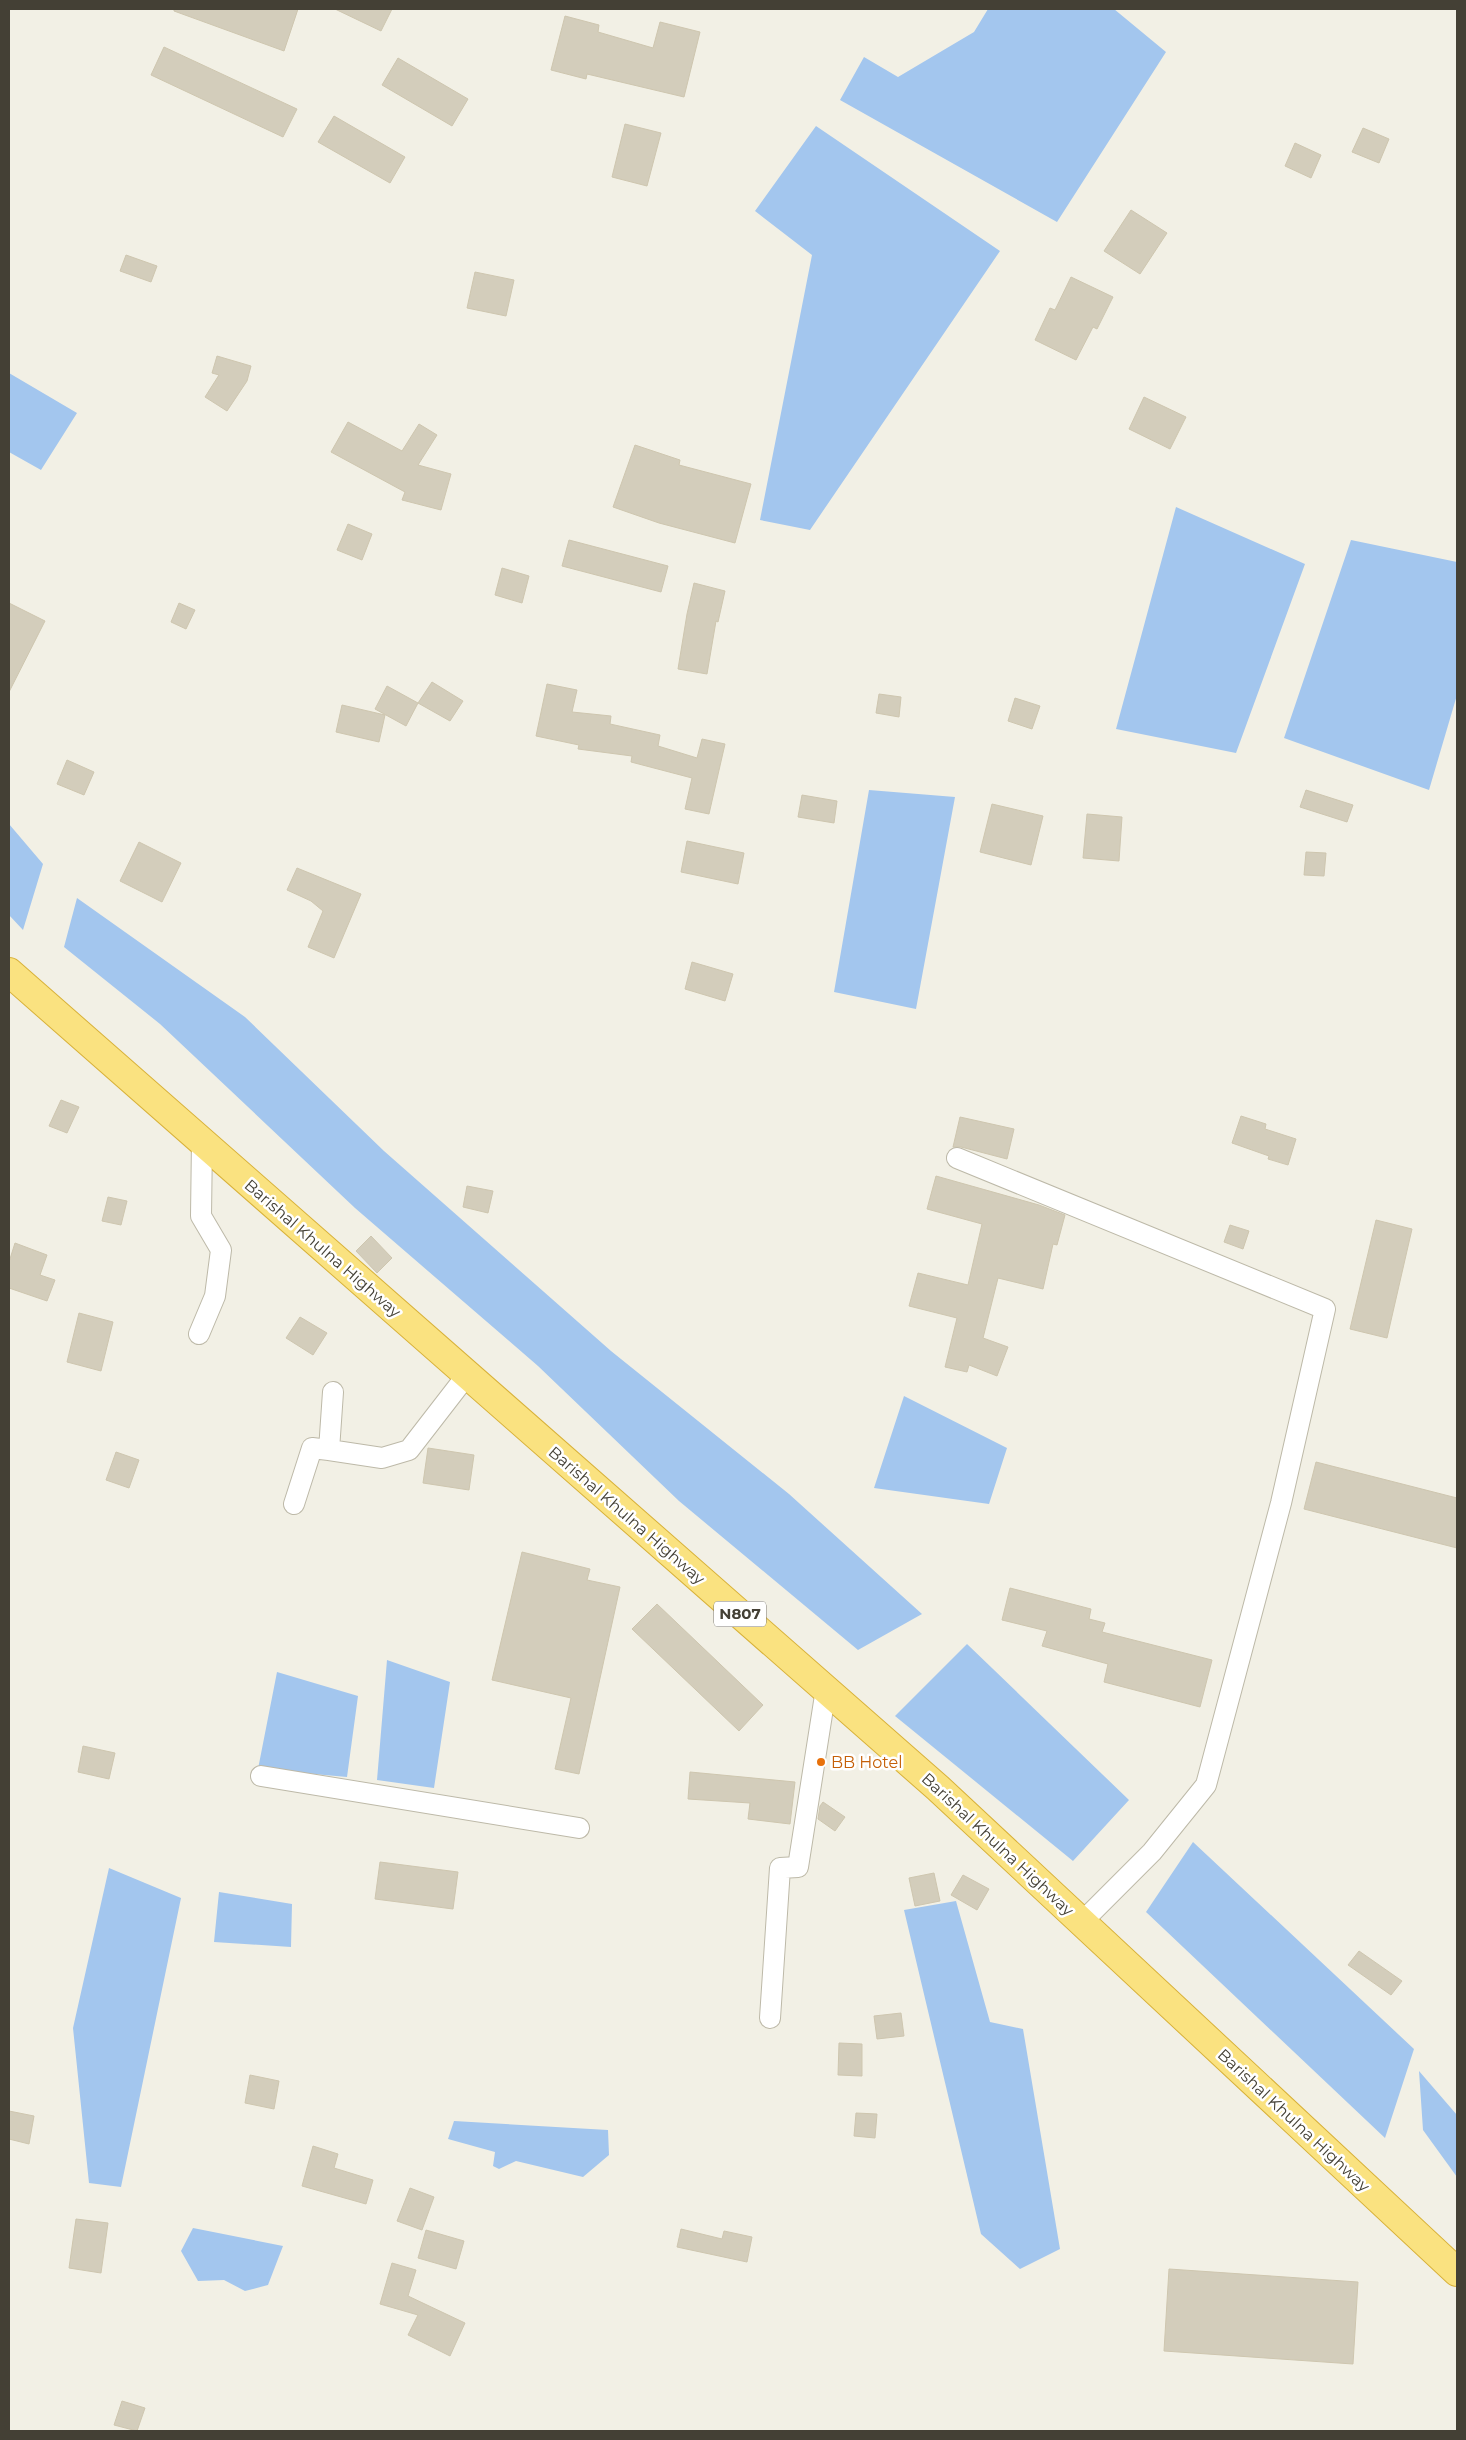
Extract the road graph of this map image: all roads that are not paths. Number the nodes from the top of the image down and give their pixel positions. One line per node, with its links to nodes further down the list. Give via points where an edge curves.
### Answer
1 (9, 972): 2 (highway, Barishal Khulna Highway / N807)
2 (202, 1142): 4 (street, via 200,1216 221,1250 215,1296); 5 (highway, Barishal Khulna Highway / N807)
3 (957, 1158): 12 (street, via 1325,1309 1281,1503 1206,1785 1152,1852)
4 (198, 1334)
5 (467, 1375): 7 (street, via 409,1450 382,1458); 9 (highway, Barishal Khulna Highway / N807)
6 (333, 1392): 7 (street)
7 (329, 1450): 8 (street, via 312,1448)
8 (294, 1504)
9 (826, 1689): 12 (highway, Barishal Khulna Highway / N807); 13 (street, via 798,1867 780,1868)
10 (261, 1776): 11 (street)
11 (579, 1828)
12 (1082, 1922): 14 (highway, Barishal Khulna Highway / N807)
13 (770, 2018)
14 (1457, 2272)

